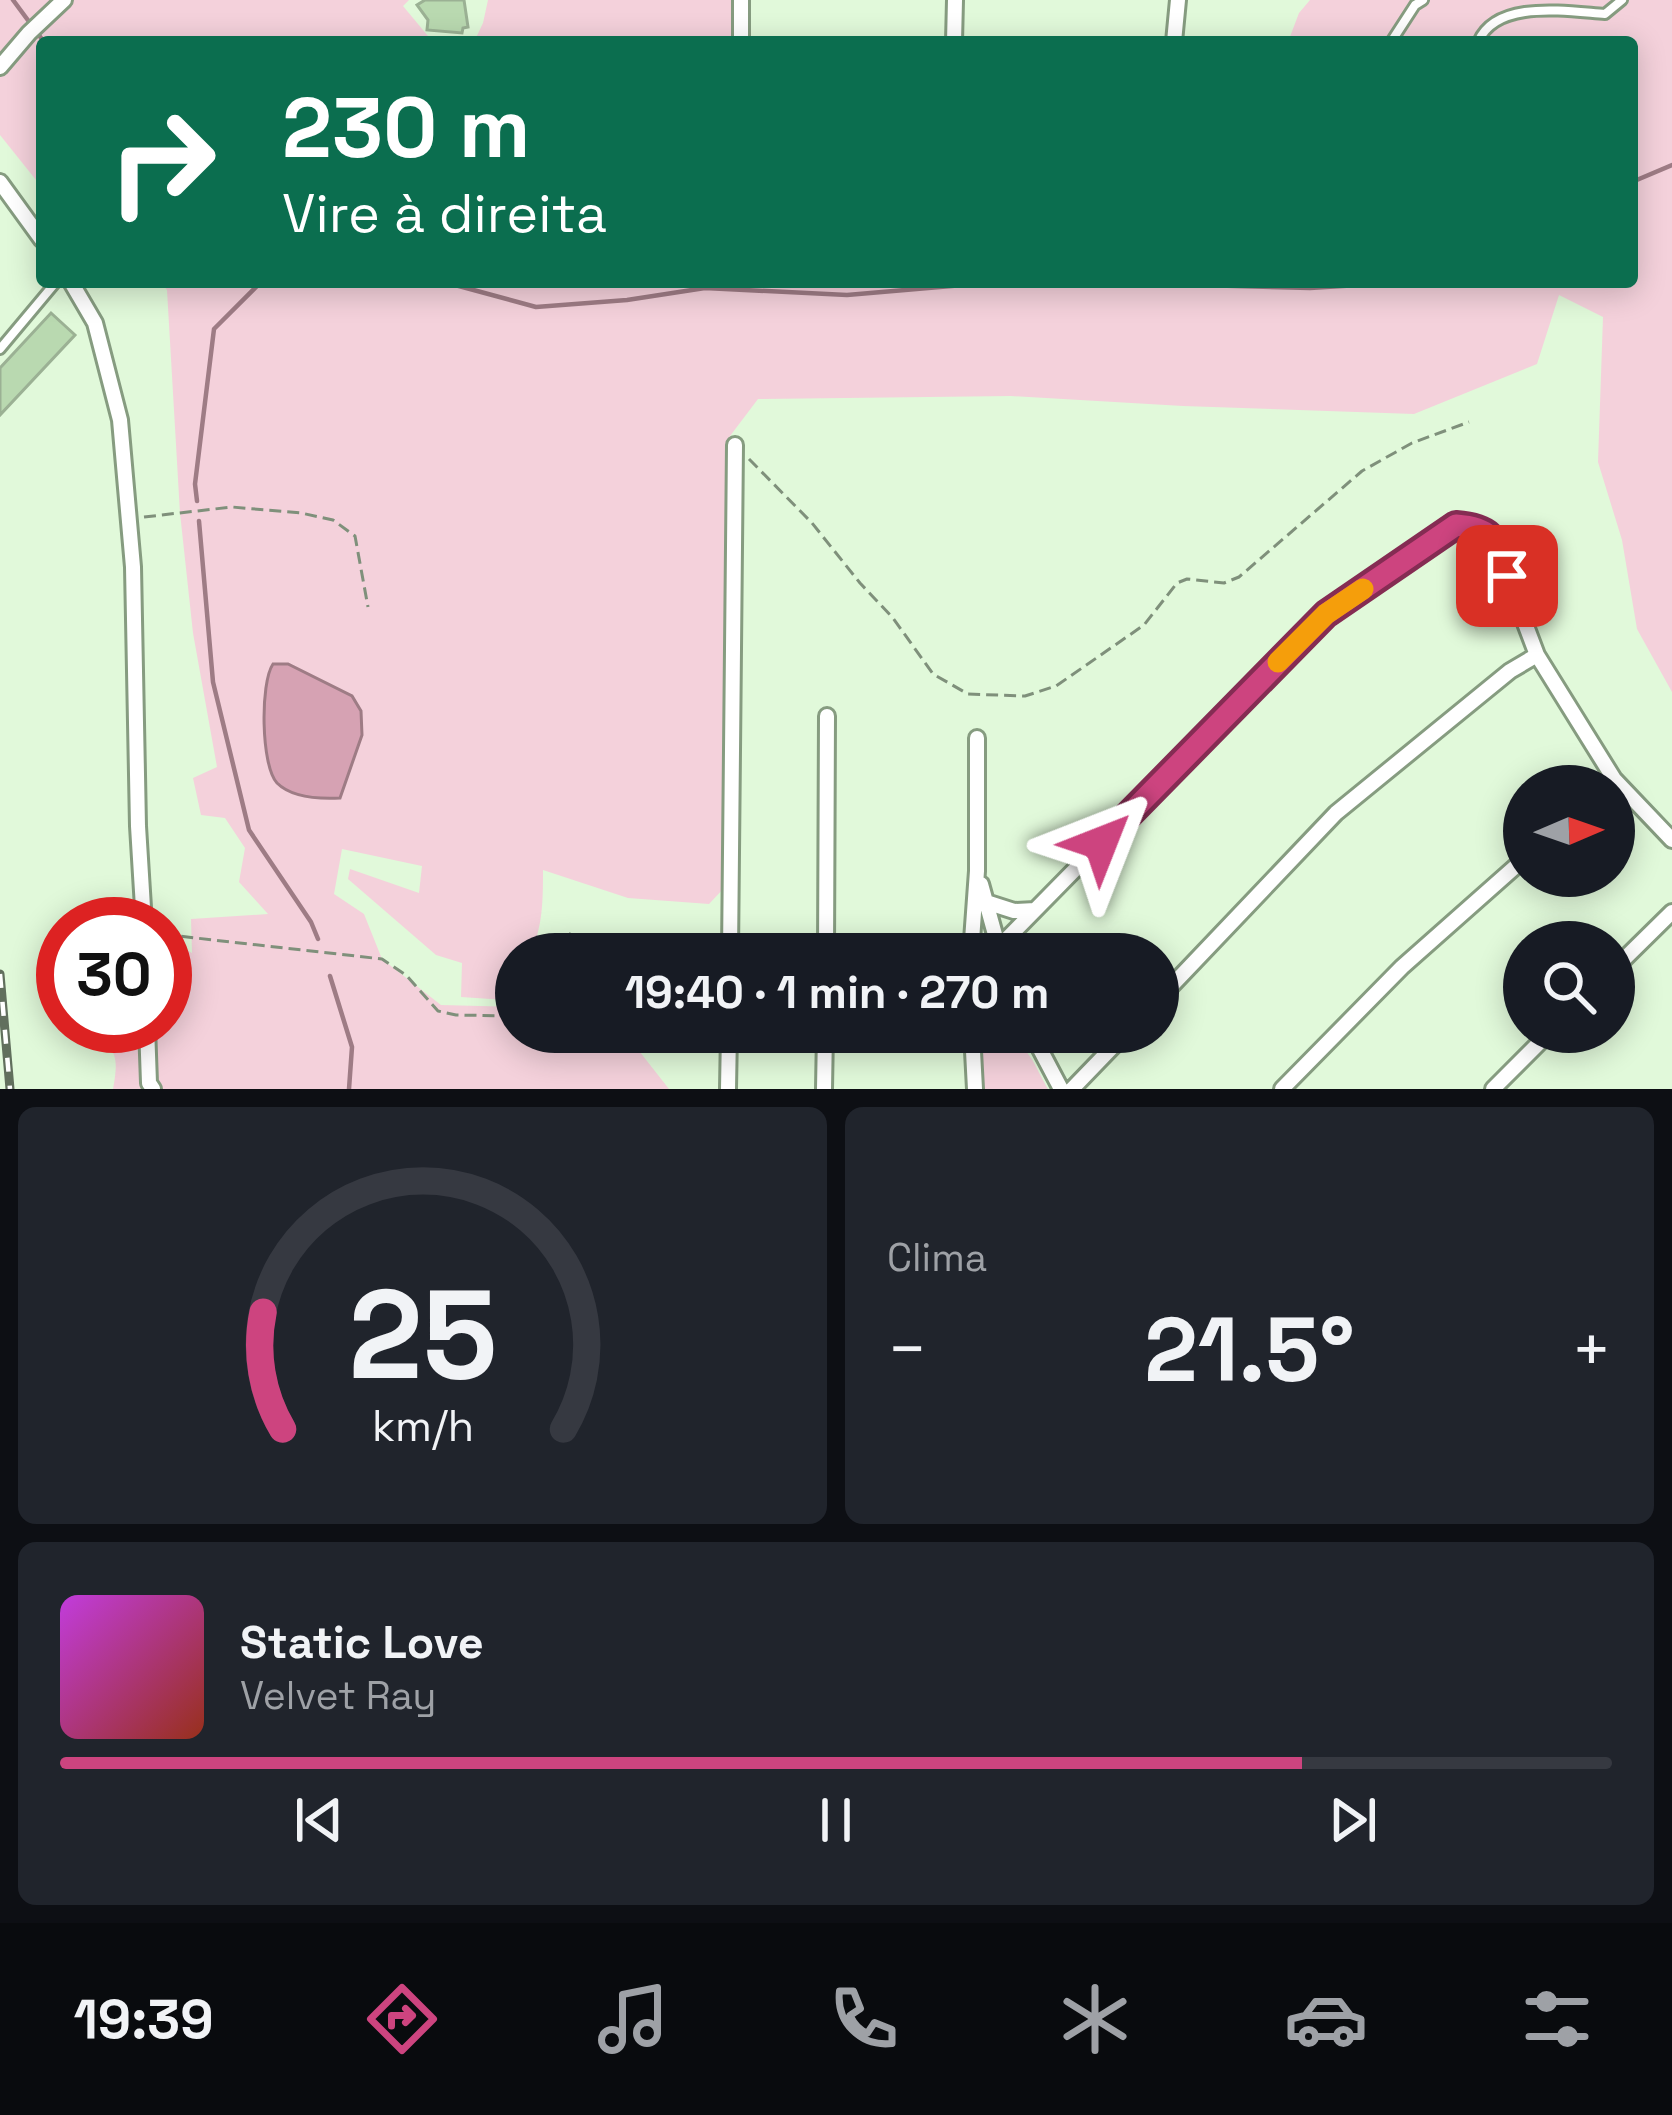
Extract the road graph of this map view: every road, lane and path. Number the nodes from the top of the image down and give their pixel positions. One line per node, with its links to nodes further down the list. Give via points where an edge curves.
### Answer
1 (64, 0): 12 (street)
2 (741, 0): 7 (street)
3 (955, 0): 8 (street)
4 (1178, 0): 9 (street)
5 (1622, 0): 11 (lane, via 1605,14 1515,7 1490,20)
6 (1418, 2): 10 (lane)
7 (741, 36)
8 (954, 36)
9 (1175, 36)
10 (1395, 36)
11 (1481, 36)
12 (2, 64)
13 (0, 182): 14 (street)
14 (36, 232)
15 (51, 288): 17 (lane)
16 (75, 288): 20 (street, via 102,345)
17 (0, 349)
18 (1469, 422): 19 (path, via 1362,471 1239,577 1177,583 1144,625 1056,686 1025,696 968,694 933,674 812,523)
19 (735, 445): 34 (street)
20 (130, 519): 21 (path, via 232,507 333,520 355,536); 30 (street)
21 (368, 607)
22 (1537, 655): 25 (street); 32 (street, via 1492,536 1456,525 1326,614); 41 (street, via 1336,813)
23 (826, 716): 35 (street)
24 (977, 738): 28 (street)
25 (1600, 765)
26 (1635, 806): 27 (street)
27 (1672, 840)
28 (977, 871): 31 (street); 36 (street)
29 (1503, 878): 56 (street)
30 (142, 897)
31 (986, 902): 32 (street); 37 (street)
32 (1035, 910): 38 (street)
33 (1672, 912): 40 (street)
34 (730, 933)
35 (826, 933)
36 (973, 933)
37 (993, 933)
38 (1014, 933)
39 (192, 938): 42 (path, via 382,959 438,1011)
40 (1635, 948)
41 (1179, 978)
42 (495, 1016)
43 (148, 1053): 50 (street)
44 (729, 1053): 51 (street)
45 (825, 1053): 52 (street)
46 (973, 1053): 53 (street)
47 (1042, 1053): 54 (street)
48 (1107, 1053): 55 (street)
49 (1529, 1053): 57 (street)
50 (152, 1089)
51 (728, 1089)
52 (824, 1089)
53 (975, 1089)
54 (1060, 1089)
55 (1072, 1089)
56 (1282, 1089)
57 (1493, 1089)

